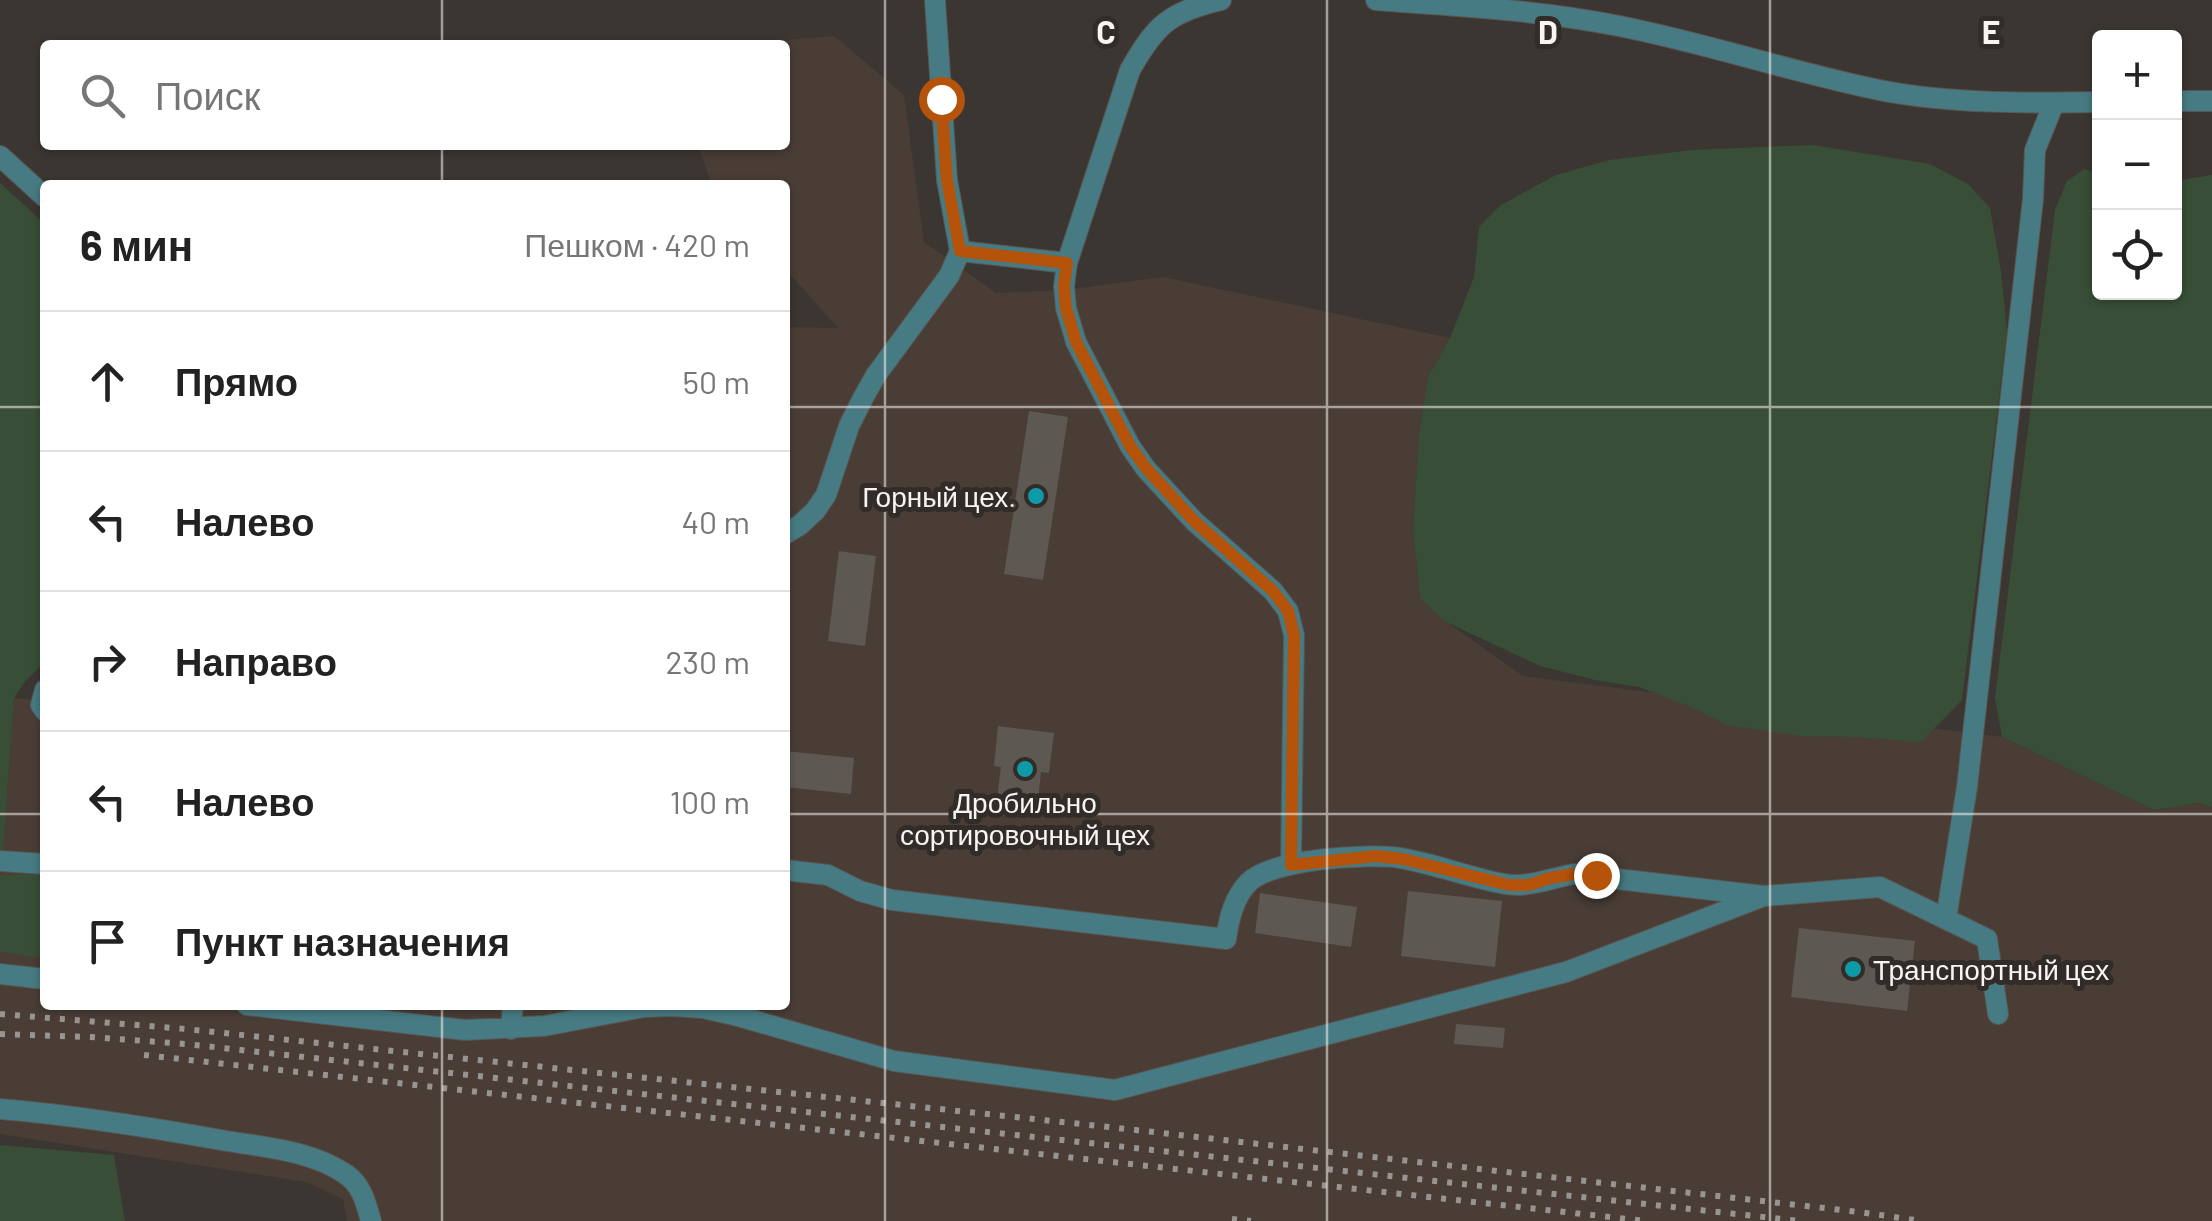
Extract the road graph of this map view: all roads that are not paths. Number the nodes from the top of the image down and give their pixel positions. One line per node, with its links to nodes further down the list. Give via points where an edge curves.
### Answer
1 (935, 0): 10 (lane, via 947,180)
2 (1221, 0): 11 (lane, via 1174,15 1140,52)
3 (1376, 0): 7 (lane, via 1578,18 1880,90)
4 (2182, 101): 6 (lane)
5 (2092, 102): 7 (lane)
6 (2212, 102)
7 (2054, 103): 18 (lane, via 2035,150 1967,787)
8 (0, 156): 9 (lane)
9 (40, 192)
10 (960, 251): 11 (lane); 12 (lane, via 863,398 816,511)
11 (1067, 263): 15 (lane, via 1066,308 1076,342 1130,446 1194,521 1288,611 1294,635)
12 (790, 531)
13 (0, 861): 14 (lane)
14 (40, 864)
15 (1291, 865): 16 (lane, via 1259,874 1246,886 1226,939 892,900 828,875); 17 (lane, via 1376,856 1509,885 1585,875)
16 (790, 871)
17 (1764, 896): 18 (lane, via 1880,887); 24 (lane, via 1566,972 1114,1090 894,1061)
18 (1946, 918): 25 (lane, via 1987,938)
19 (0, 974): 20 (lane)
20 (40, 979)
21 (291, 1010): 26 (lane)
22 (513, 1010): 26 (lane)
23 (628, 1010): 26 (lane)
24 (712, 1010)
25 (1998, 1014)
26 (511, 1029)
27 (0, 1109): 28 (lane, via 286,1151 345,1173 359,1186)
28 (371, 1221)

